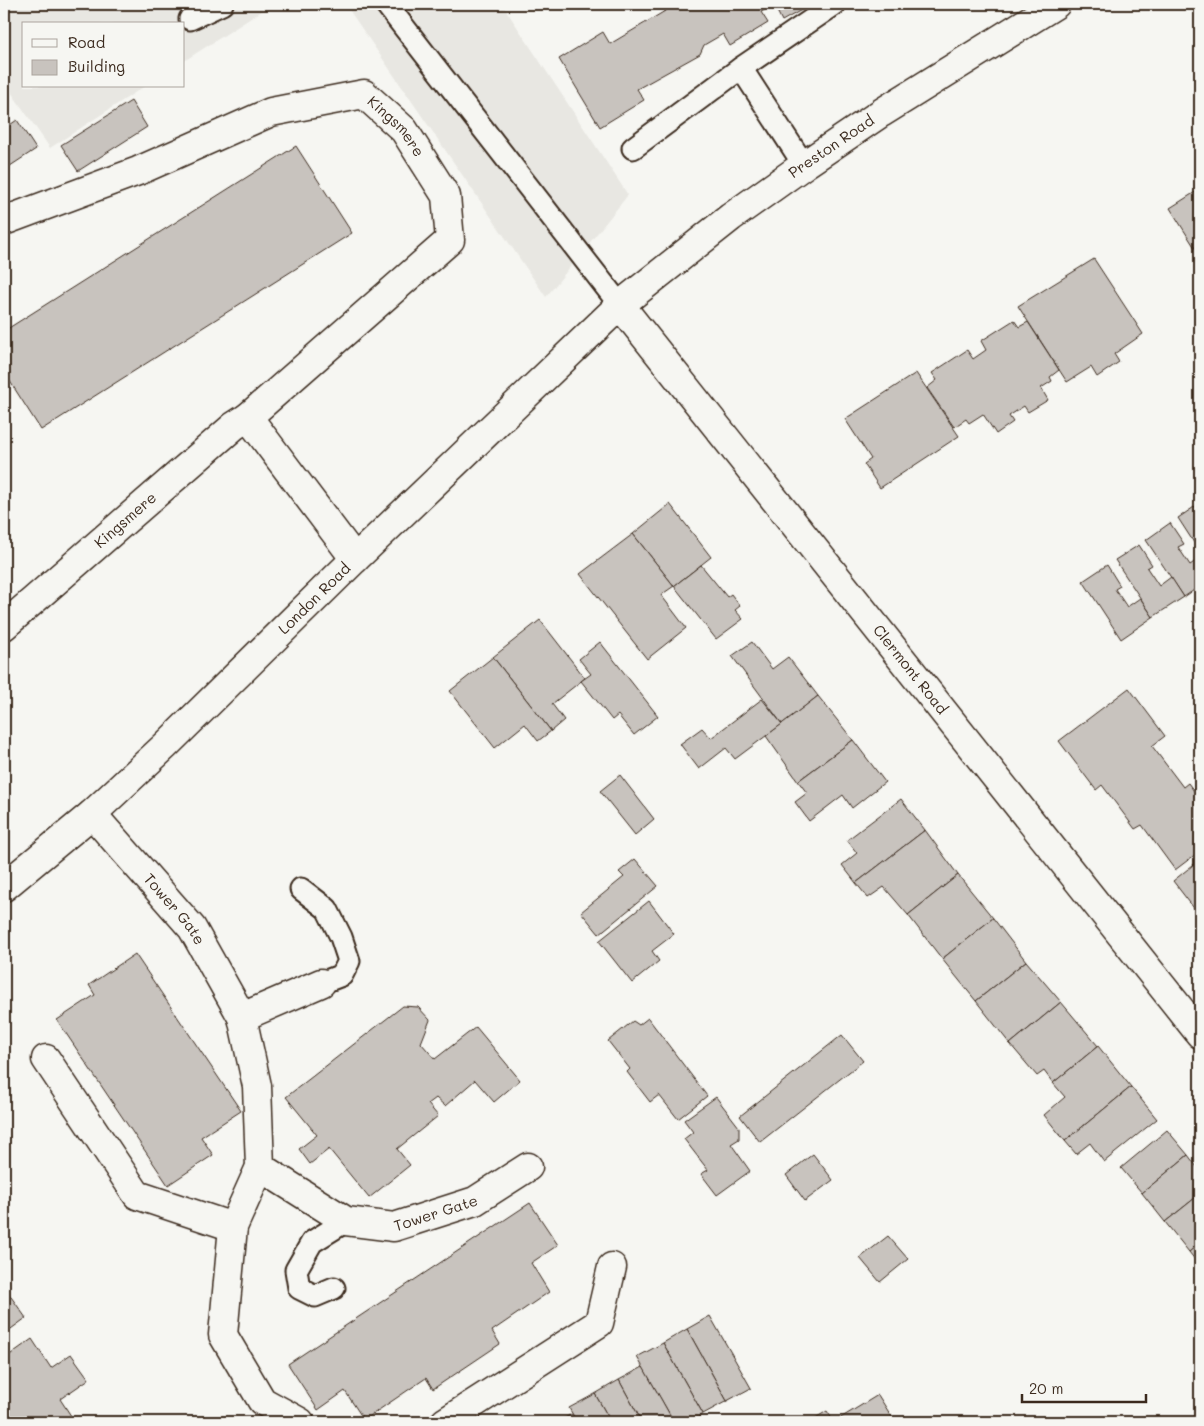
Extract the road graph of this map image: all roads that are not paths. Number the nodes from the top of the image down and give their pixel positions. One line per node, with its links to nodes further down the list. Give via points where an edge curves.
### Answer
1 (222, 4): 5 (lane)
2 (386, 4): 10 (lane)
3 (835, 4): 6 (lane)
4 (1056, 4): 8 (main road, Preston Road)
5 (190, 19)
6 (741, 68): 7 (lane); 8 (lane)
7 (633, 148)
8 (804, 165): 10 (main road, Preston Road, via 731,217)
9 (4, 221): 11 (main road, Kingsmere, via 138,171 272,112 364,94 404,130 446,196 450,240)
10 (620, 305): 12 (main road, London Road); 19 (main road, Clermont Road)
11 (248, 417): 12 (main road); 13 (main road, Kingsmere)
12 (355, 559): 14 (main road, London Road)
13 (4, 626)
14 (92, 814): 15 (main road, London Road); 18 (main road, Tower Gate, via 192,928)
15 (4, 887)
16 (301, 889): 17 (lane, via 327,909 349,961 342,975)
17 (321, 983): 18 (main road)
18 (242, 1017): 21 (main road, Tower Gate, via 257,1086)
19 (1200, 1034)
20 (46, 1059): 24 (main road, via 137,1195)
21 (260, 1167): 23 (main road, Tower Gate); 24 (main road, Tower Gate)
22 (528, 1167): 23 (main road, Tower Gate, via 475,1201 394,1227)
23 (346, 1221): 26 (lane, via 312,1242 296,1270 299,1288 316,1296)
24 (233, 1227): 27 (main road, Tower Gate, via 223,1335 262,1401)
25 (612, 1267): 28 (main road, via 599,1323)
26 (334, 1288)
27 (300, 1422)
28 (445, 1422)

